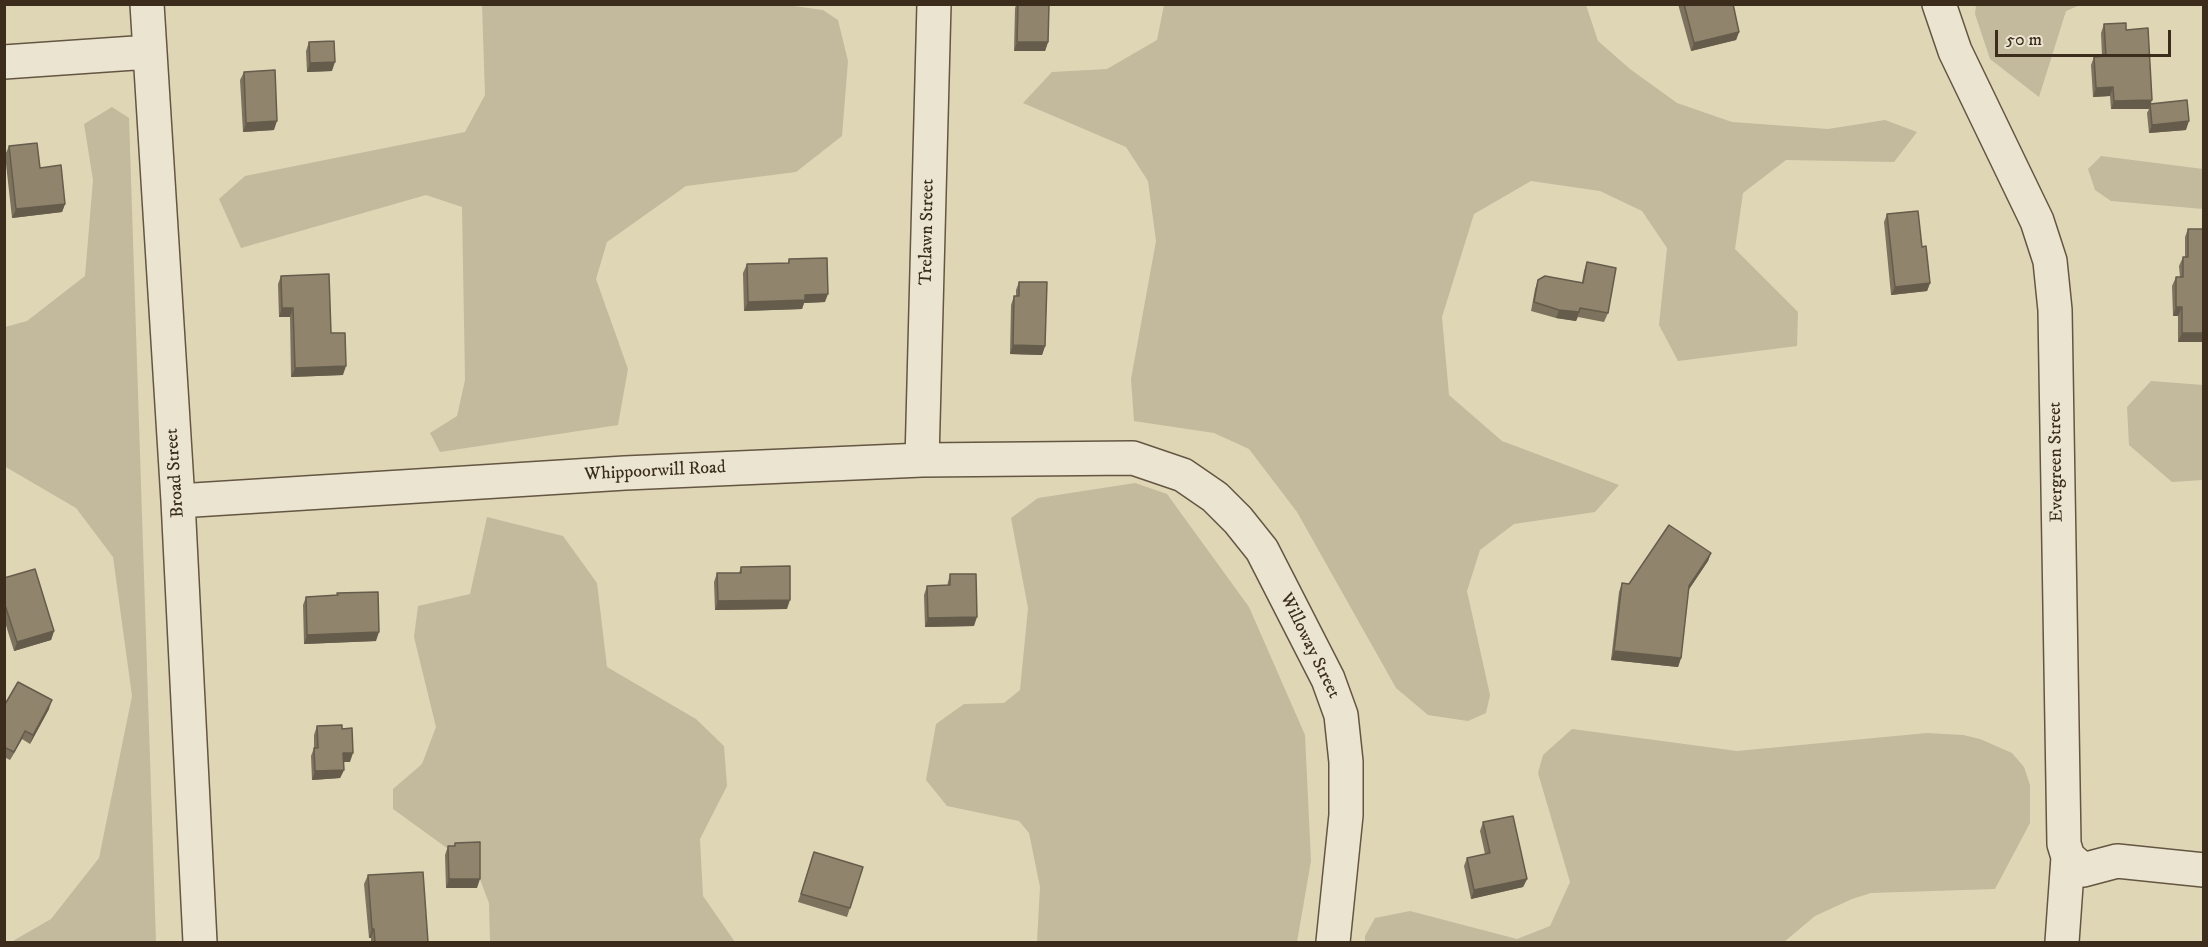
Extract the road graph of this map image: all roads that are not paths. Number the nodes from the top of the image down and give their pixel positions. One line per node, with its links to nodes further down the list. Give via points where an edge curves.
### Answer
1 (147, 4): 4 (street, Broad Street)
2 (934, 4): 7 (street, Trelawn Street)
3 (1939, 4): 9 (street, Evergreen Street, via 1955,51 2037,221 2050,261 2055,310 2064,844)
4 (149, 52): 5 (street); 8 (street, Broad Street)
5 (4, 62)
6 (1133, 458): 7 (street, Whippoorwill Road); 12 (street, Willoway Street, via 1183,475 1215,497 1238,520 1262,550 1328,679 1341,715 1346,762 1346,815)
7 (922, 460): 8 (street, Whippoorwill Road, via 625,473)
8 (178, 501): 11 (street, Broad Street)
9 (2068, 857): 10 (street, via 2082,870 2117,861); 13 (street, Evergreen Street)
10 (2204, 870)
11 (200, 942)
12 (1333, 942)
13 (2062, 942)

